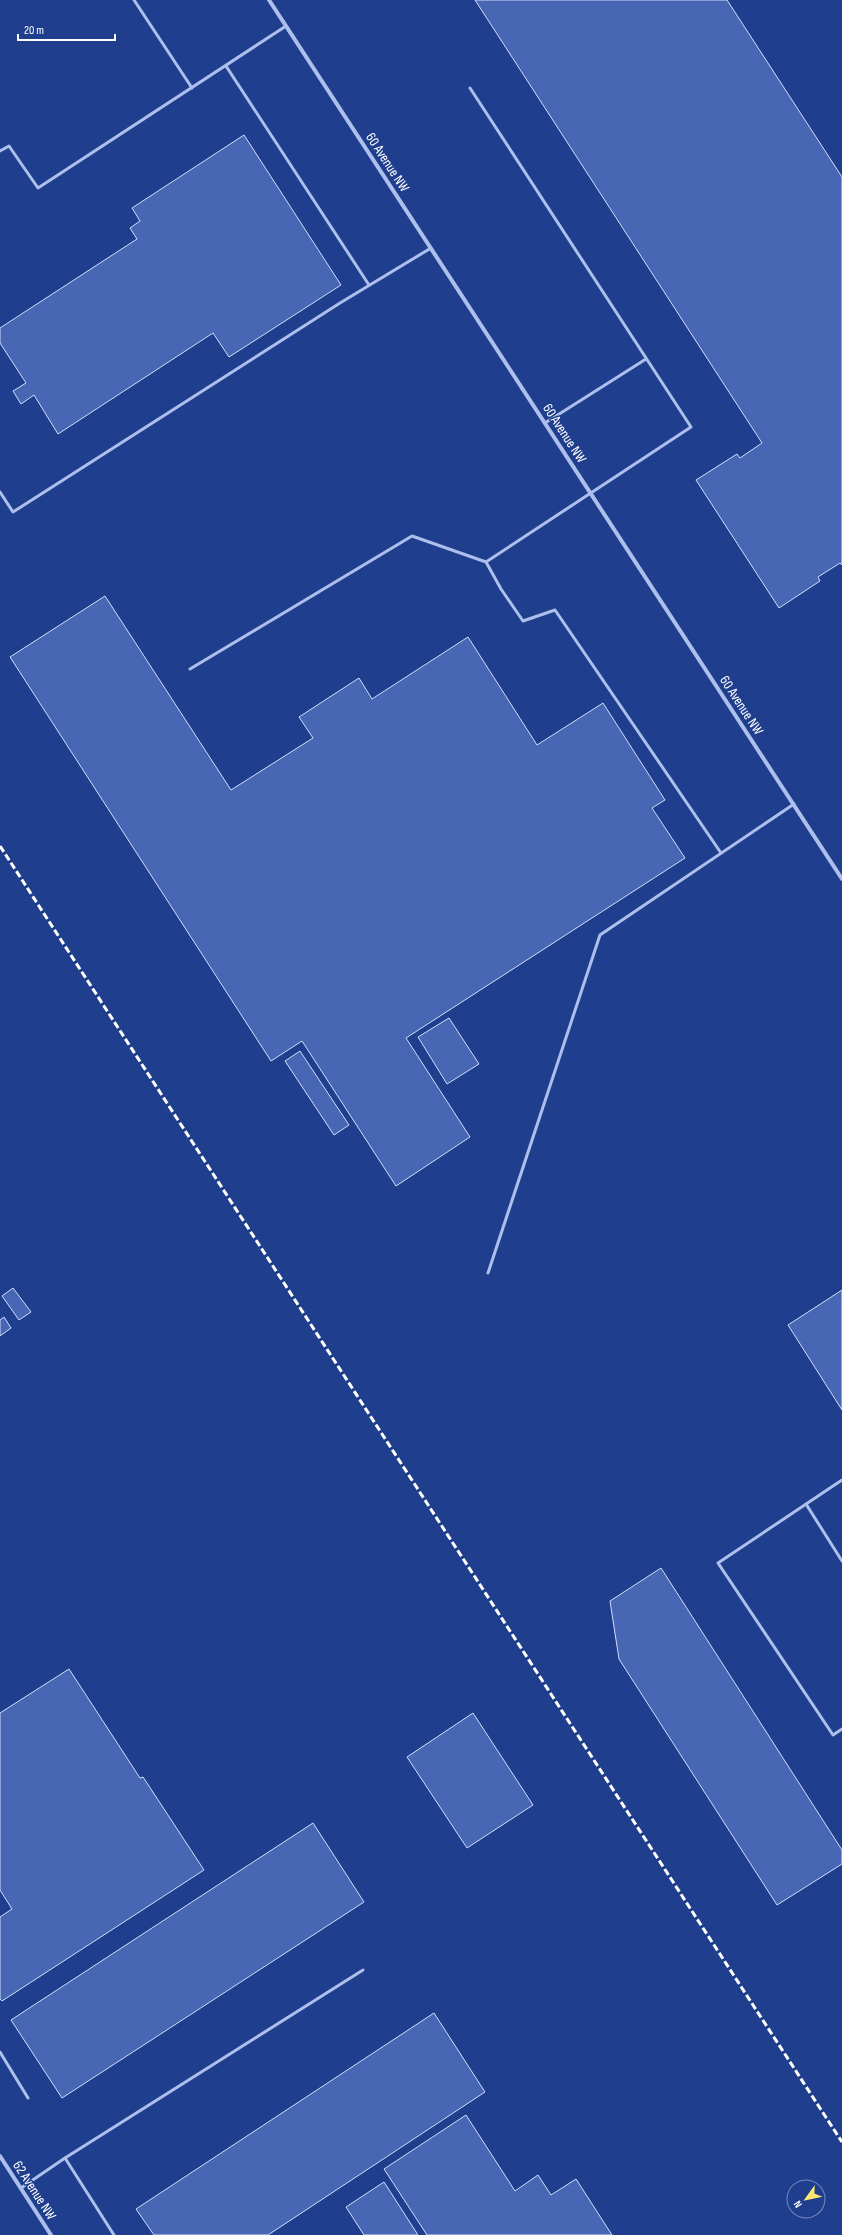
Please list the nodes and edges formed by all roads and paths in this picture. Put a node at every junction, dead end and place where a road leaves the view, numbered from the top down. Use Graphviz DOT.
graph roads {
  1 [pos="134,0"];
  2 [pos="269,0"];
  3 [pos="286,26"];
  4 [pos="226,66"];
  5 [pos="192,88"];
  6 [pos="470,88"];
  7 [pos="0,150"];
  8 [pos="431,248"];
  9 [pos="369,285"];
  10 [pos="646,359"];
  11 [pos="545,423"];
  12 [pos="0,492"];
  13 [pos="590,493"];
  14 [pos="486,562"];
  15 [pos="190,668"];
  16 [pos="794,804"];
  17 [pos="720,853"];
  18 [pos="842,879"];
  19 [pos="488,1273"];
  20 [pos="842,1480"];
  21 [pos="806,1504"];
  22 [pos="842,1561"];
  23 [pos="842,1729"];
  24 [pos="363,1970"];
  25 [pos="0,2052"];
  26 [pos="28,2098"];
  27 [pos="0,2156"];
  28 [pos="65,2158"];
  29 [pos="21,2188"];
  30 [pos="51,2235"];
  31 [pos="114,2235"];
  1 -- 5 [label="lane"];
  2 -- 3 [label="street, 60 Avenue NW"];
  3 -- 4 [label="lane"];
  3 -- 8 [label="street, 60 Avenue NW"];
  4 -- 5 [label="lane"];
  4 -- 9 [label="lane"];
  5 -- 7 [label="lane"];
  6 -- 10 [label="lane"];
  8 -- 9 [label="lane"];
  8 -- 11 [label="street, 60 Avenue NW"];
  9 -- 12 [label="lane"];
  10 -- 11 [label="lane"];
  10 -- 13 [label="lane"];
  11 -- 13 [label="street, 60 Avenue NW"];
  13 -- 14 [label="lane"];
  13 -- 16 [label="street, 60 Avenue NW"];
  14 -- 15 [label="lane"];
  14 -- 17 [label="lane"];
  16 -- 17 [label="lane"];
  16 -- 18 [label="street, 60 Avenue NW"];
  17 -- 19 [label="lane"];
  20 -- 21 [label="lane"];
  21 -- 22 [label="lane"];
  21 -- 23 [label="lane"];
  24 -- 28 [label="lane"];
  25 -- 26 [label="lane"];
  27 -- 29 [label="street, 62 Avenue NW"];
  28 -- 29 [label="lane"];
  28 -- 31 [label="lane"];
  29 -- 30 [label="street, 62 Avenue NW"];
}
